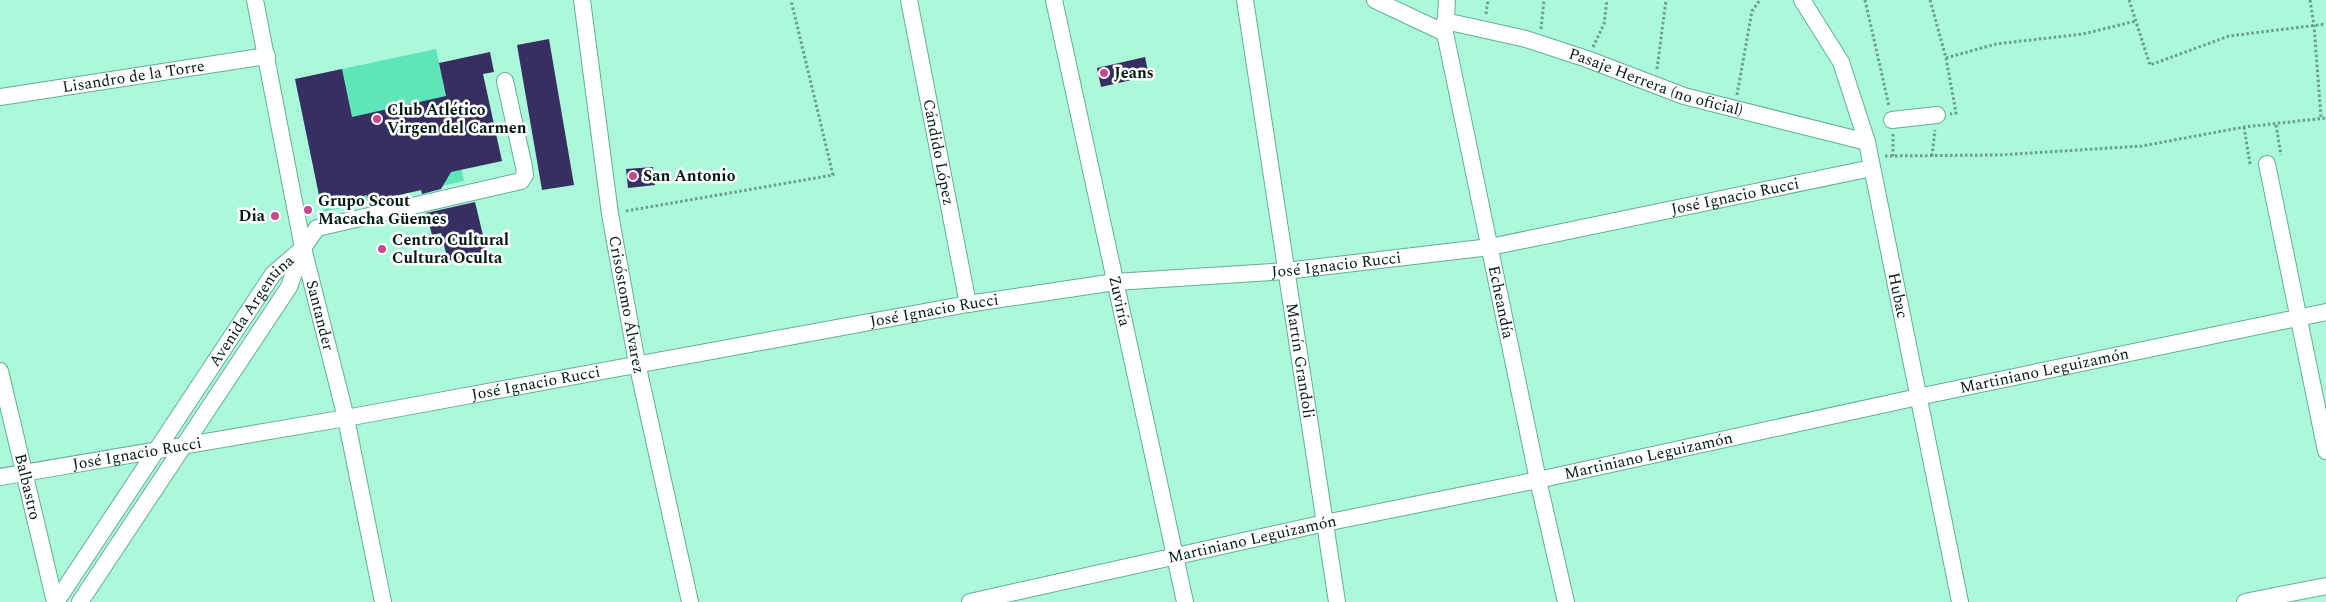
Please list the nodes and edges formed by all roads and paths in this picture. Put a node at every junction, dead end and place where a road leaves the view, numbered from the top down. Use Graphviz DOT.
graph roads {
  1 [pos="255,0"];
  2 [pos="791,0"];
  3 [pos="909,0"];
  4 [pos="1054,0"];
  5 [pos="1245,0"];
  6 [pos="1375,0"];
  7 [pos="1447,0"];
  8 [pos="1544,0"];
  9 [pos="1607,0"];
  10 [pos="1666,0"];
  11 [pos="1760,0"];
  12 [pos="1802,0"];
  13 [pos="1865,0"];
  14 [pos="1930,0"];
  15 [pos="2130,0"];
  16 [pos="2310,0"];
  17 [pos="581,2"];
  18 [pos="2136,21"];
  19 [pos="2326,24"];
  20 [pos="2314,25"];
  21 [pos="1445,27"];
  22 [pos="1539,43"];
  23 [pos="267,56"];
  24 [pos="1946,58"];
  25 [pos="1587,59"];
  26 [pos="505,82"];
  27 [pos="1654,85"];
  28 [pos="0,97"];
  29 [pos="1735,109"];
  30 [pos="1937,114"];
  31 [pos="2320,118"];
  32 [pos="2326,118"];
  33 [pos="1892,120"];
  34 [pos="2276,125"];
  35 [pos="2244,127"];
  36 [pos="1869,155"];
  37 [pos="1893,156"];
  38 [pos="1932,156"];
  39 [pos="2267,164"];
  40 [pos="610,214"];
  41 [pos="1490,247"];
  42 [pos="303,248"];
  43 [pos="1286,271"];
  44 [pos="1115,282"];
  45 [pos="968,304"];
  46 [pos="2326,312"];
  47 [pos="2300,316"];
  48 [pos="637,363"];
  49 [pos="0,371"];
  50 [pos="1918,396"];
  51 [pos="346,418"];
  52 [pos="182,447"];
  53 [pos="156,451"];
  54 [pos="2326,452"];
  55 [pos="24,473"];
  56 [pos="0,477"];
  57 [pos="1538,480"];
  58 [pos="1325,523"];
  59 [pos="1175,555"];
  60 [pos="2326,586"];
  61 [pos="56,602"];
  62 [pos="80,602"];
  63 [pos="383,602"];
  64 [pos="690,602"];
  65 [pos="970,602"];
  66 [pos="1185,602"];
  67 [pos="1337,602"];
  68 [pos="1566,602"];
  69 [pos="1960,602"];
  70 [pos="2245,602"];
  1 -- 23 [label="street, Santander"];
  2 -- 40 [label="path"];
  3 -- 45 [label="street, Cándido López"];
  4 -- 44 [label="street, Zuviría"];
  5 -- 43 [label="street, Martín Grandoli"];
  6 -- 21 [label="street, Pasaje Herrera (no oficial)"];
  7 -- 21 [label="street, Echeandía"];
  8 -- 22 [label="path"];
  9 -- 25 [label="path"];
  10 -- 27 [label="path"];
  11 -- 29 [label="path"];
  12 -- 36 [label="street, Hubac"];
  13 -- 33 [label="path"];
  14 -- 24 [label="path"];
  15 -- 18 [label="path"];
  16 -- 20 [label="path"];
  17 -- 40 [label="street, Crisóstomo Álvarez"];
  18 -- 20 [label="path"];
  18 -- 24 [label="path"];
  19 -- 20 [label="path"];
  20 -- 31 [label="path"];
  21 -- 22 [label="street, Pasaje Herrera (no oficial)"];
  21 -- 41 [label="street, Echeandía"];
  22 -- 25 [label="street, Pasaje Herrera (no oficial)"];
  23 -- 28 [label="street, Lisandro de la Torre"];
  23 -- 42 [label="street, Santander"];
  24 -- 30 [label="path"];
  25 -- 27 [label="street, Pasaje Herrera (no oficial)"];
  26 -- 42 [label="street"];
  27 -- 29 [label="street, Pasaje Herrera (no oficial)"];
  29 -- 36 [label="street, Pasaje Herrera (no oficial)"];
  30 -- 33 [label="street"];
  30 -- 38 [label="path"];
  31 -- 32 [label="path"];
  31 -- 34 [label="path"];
  33 -- 37 [label="path"];
  34 -- 35 [label="path"];
  34 -- 39 [label="path"];
  35 -- 38 [label="path"];
  35 -- 39 [label="path"];
  36 -- 37 [label="path"];
  36 -- 41 [label="street, José Ignacio Rucci"];
  36 -- 50 [label="street, Hubac"];
  37 -- 38 [label="path"];
  39 -- 47 [label="street"];
  40 -- 48 [label="street, Crisóstomo Álvarez"];
  41 -- 43 [label="street, José Ignacio Rucci"];
  41 -- 57 [label="street, Echeandía"];
  42 -- 51 [label="street, Santander"];
  42 -- 52 [label="street, Avenida Argentina"];
  42 -- 53 [label="street, Avenida Argentina"];
  43 -- 44 [label="street, José Ignacio Rucci"];
  43 -- 58 [label="street, Martín Grandoli"];
  44 -- 45 [label="street, José Ignacio Rucci"];
  44 -- 59 [label="street, Zuviría"];
  45 -- 48 [label="street, José Ignacio Rucci"];
  46 -- 47 [label="street, Martiniano Leguizamón"];
  47 -- 50 [label="street, Martiniano Leguizamón"];
  47 -- 54 [label="street"];
  48 -- 51 [label="street, José Ignacio Rucci"];
  48 -- 64 [label="street, Crisóstomo Álvarez"];
  49 -- 55 [label="street, Balbastro"];
  50 -- 57 [label="street, Martiniano Leguizamón"];
  50 -- 69 [label="street, Hubac"];
  51 -- 52 [label="street, José Ignacio Rucci"];
  51 -- 63 [label="street, Santander"];
  52 -- 53 [label="street, José Ignacio Rucci"];
  52 -- 62 [label="street, Avenida Argentina"];
  53 -- 55 [label="street, José Ignacio Rucci"];
  53 -- 61 [label="street, Avenida Argentina"];
  55 -- 56 [label="street, José Ignacio Rucci"];
  55 -- 61 [label="street, Balbastro"];
  57 -- 58 [label="street, Martiniano Leguizamón"];
  57 -- 68 [label="street, Echeandía"];
  58 -- 59 [label="street, Martiniano Leguizamón"];
  58 -- 67 [label="street, Martín Grandoli"];
  59 -- 65 [label="street, Martiniano Leguizamón"];
  59 -- 66 [label="street, Zuviría"];
  60 -- 70 [label="street"];
}
